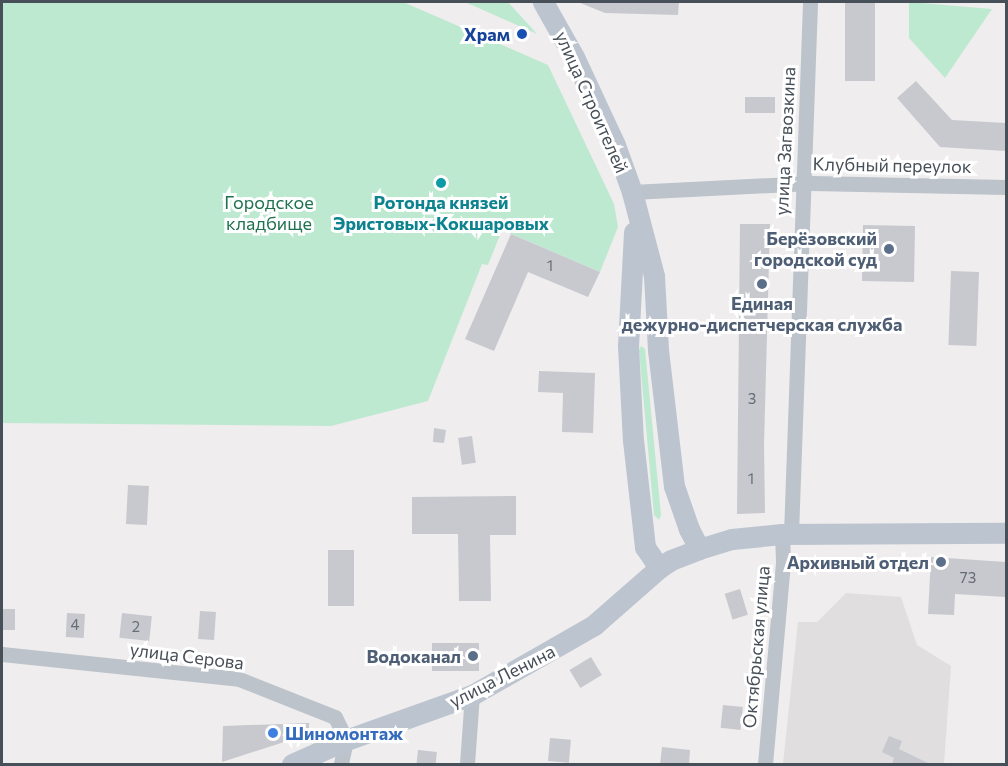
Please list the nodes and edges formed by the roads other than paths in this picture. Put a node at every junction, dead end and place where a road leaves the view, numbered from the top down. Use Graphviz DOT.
graph roads {
  1 [pos="543,2"];
  2 [pos="810,2"];
  3 [pos="802,184"];
  4 [pos="1006,187"];
  5 [pos="633,198"];
  6 [pos="628,346"];
  7 [pos="658,350"];
  8 [pos="1006,533"];
  9 [pos="787,534"];
  10 [pos="699,549"];
  11 [pos="659,568"];
  12 [pos="2,654"];
  13 [pos="472,695"];
  14 [pos="346,741"];
  15 [pos="292,765"];
  16 [pos="341,765"];
  17 [pos="467,765"];
  18 [pos="765,765"];
  1 -- 5 [label="main road, улица Строителей"];
  2 -- 3 [label="street, улица Загвозкина"];
  3 -- 4 [label="street, Клубный переулок"];
  3 -- 5 [label="street, Клубный переулок"];
  3 -- 9 [label="street, улица Загвозкина"];
  5 -- 6 [label="main road"];
  5 -- 7 [label="main road, улица Строителей"];
  6 -- 7 [label="main road"];
  6 -- 11 [label="main road"];
  7 -- 10 [label="main road, улица Строителей"];
  8 -- 9 [label="main road"];
  9 -- 10 [label="main road"];
  9 -- 18 [label="street, Октябрьская улица"];
  10 -- 11 [label="main road, улица Ленина"];
  11 -- 13 [label="main road, улица Ленина"];
  12 -- 14 [label="street, улица Серова"];
  13 -- 14 [label="main road, улица Ленина"];
  13 -- 17 [label="street"];
  14 -- 15 [label="main road, улица Ленина"];
  14 -- 16 [label="street"];
}
